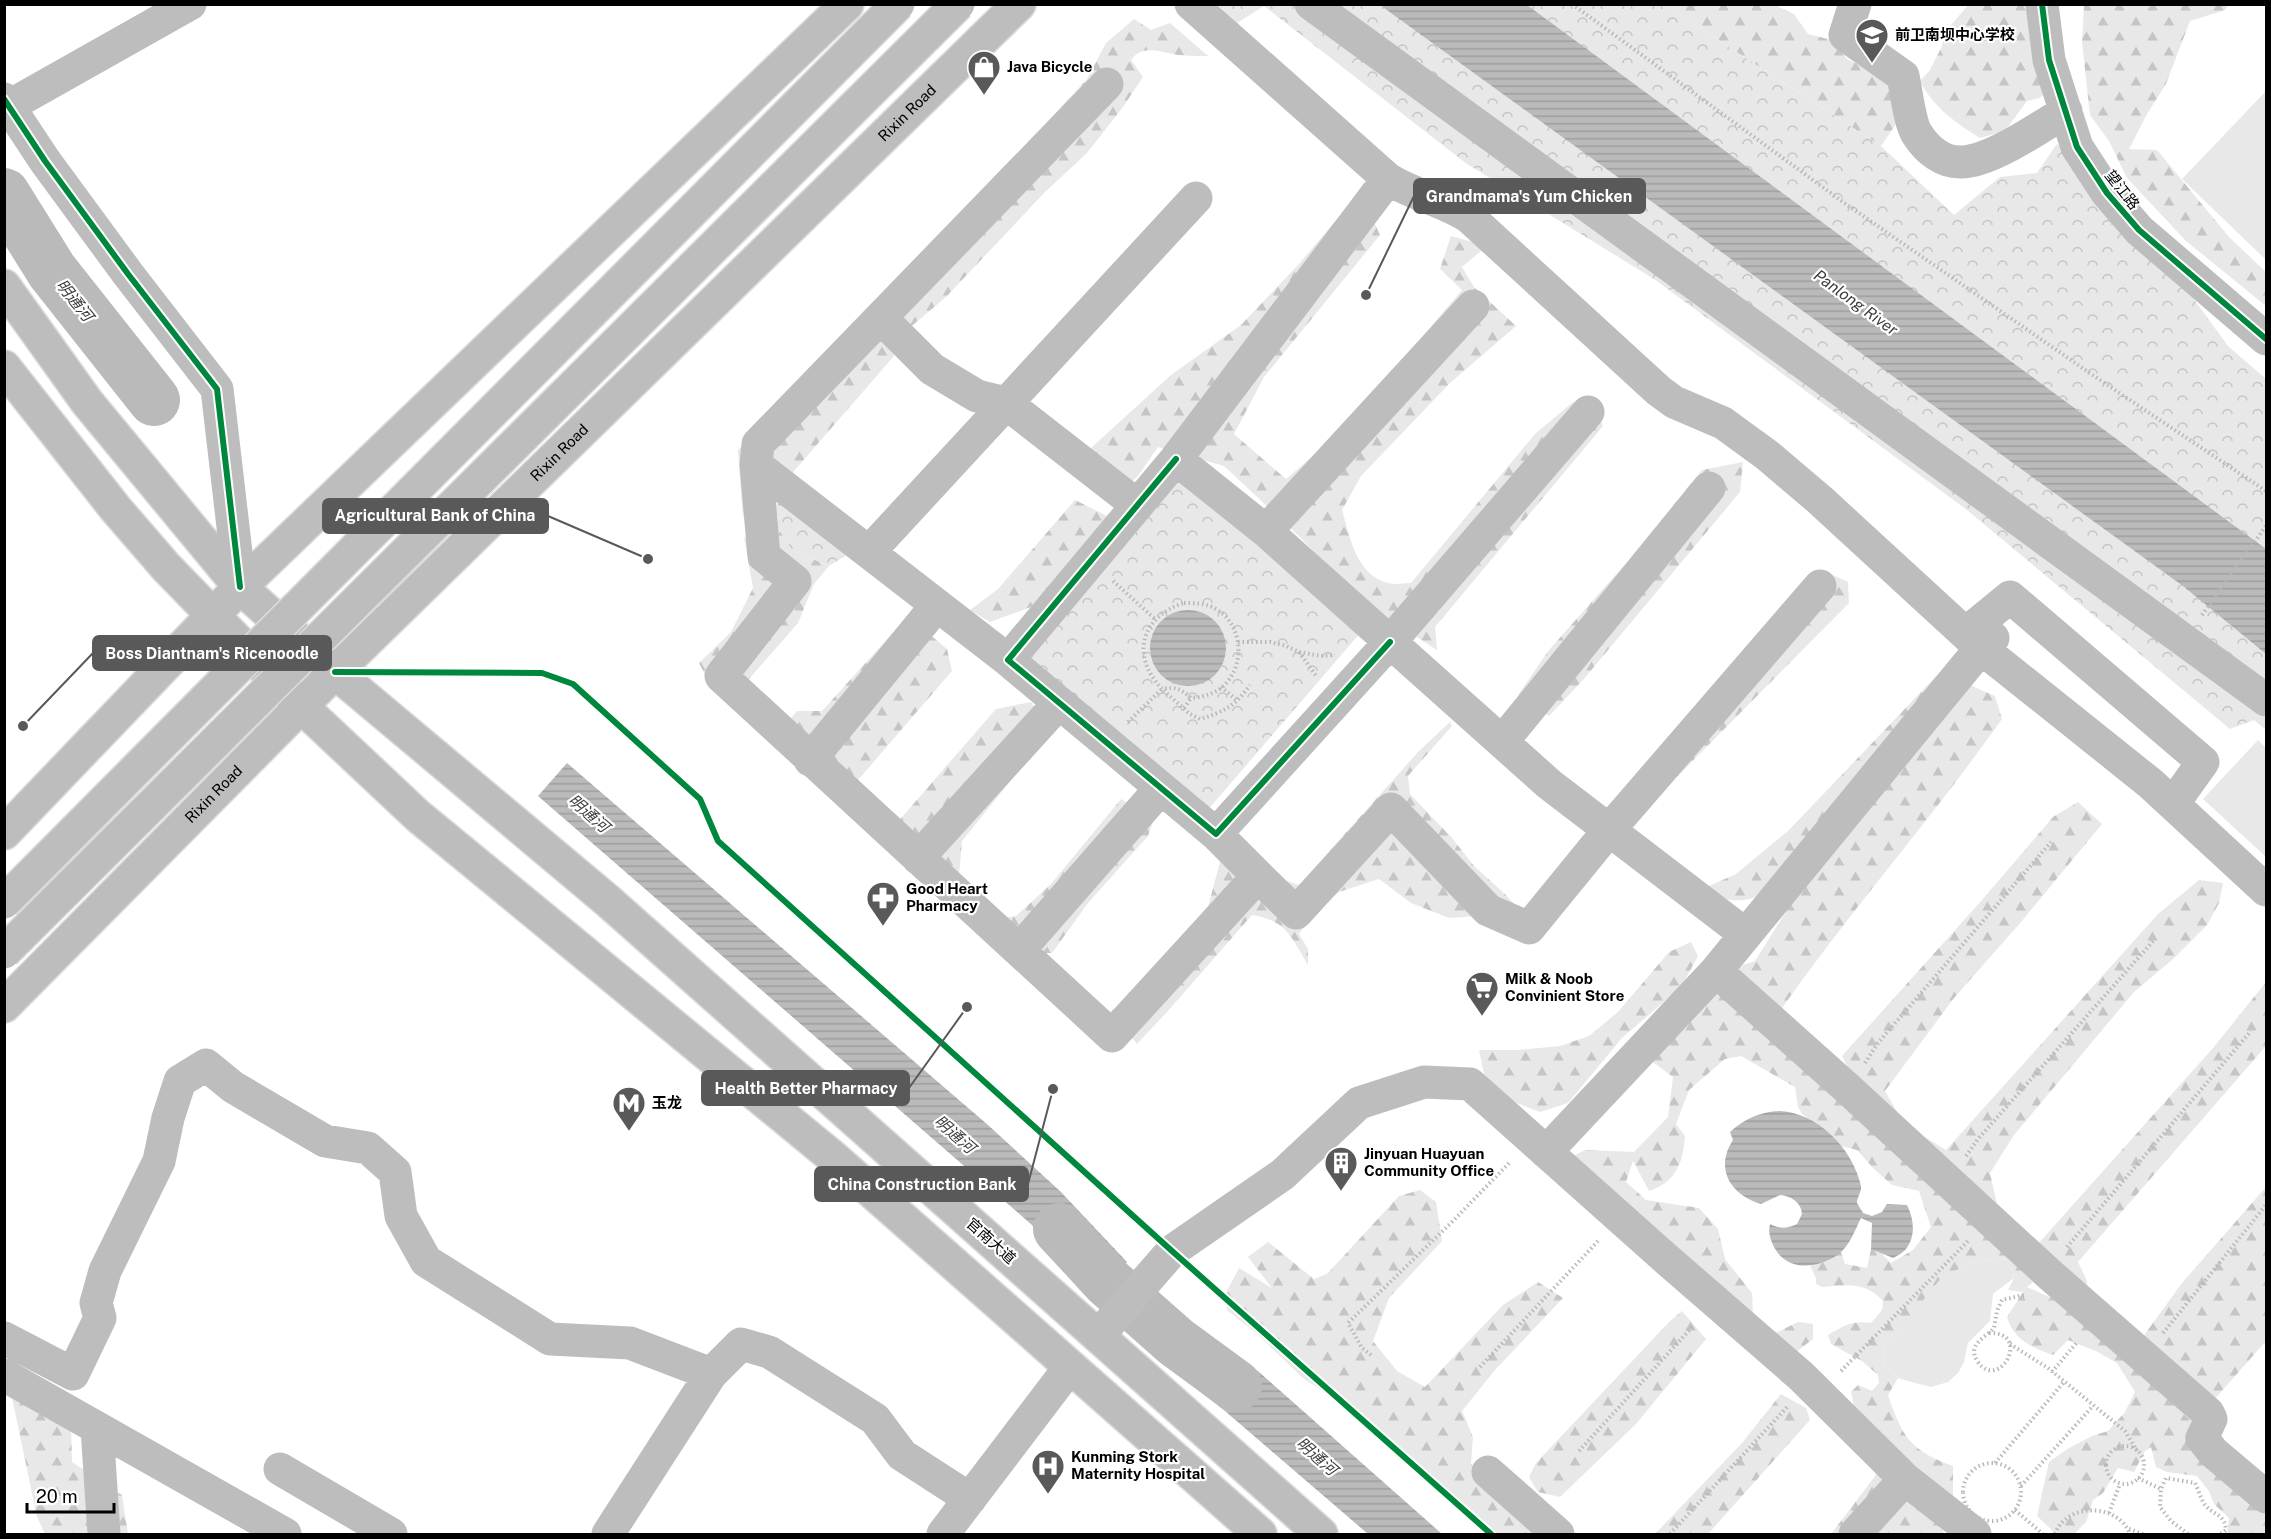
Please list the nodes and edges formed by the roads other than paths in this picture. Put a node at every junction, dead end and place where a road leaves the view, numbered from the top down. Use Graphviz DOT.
graph roads {
  1 [pos="190,4"];
  2 [pos="847,4"];
  3 [pos="898,4"];
  4 [pos="958,4"];
  5 [pos="1019,4"];
  6 [pos="1191,4"];
  7 [pos="1311,4"];
  8 [pos="1855,4"];
  9 [pos="2042,4"];
  10 [pos="1107,84"];
  11 [pos="7,102"];
  12 [pos="2066,111"];
  13 [pos="1388,179"];
  14 [pos="1196,198"];
  15 [pos="4,286"];
  16 [pos="1473,306"];
  17 [pos="880,318"];
  18 [pos="2266,339"];
  19 [pos="4,367"];
  20 [pos="1006,403"];
  21 [pos="1588,412"];
  22 [pos="1176,459"];
  23 [pos="756,465"];
  24 [pos="1709,488"];
  25 [pos="1137,505"];
  26 [pos="1266,531"];
  27 [pos="869,552"];
  28 [pos="1820,586"];
  29 [pos="240,587"];
  30 [pos="937,605"];
  31 [pos="212,616"];
  32 [pos="1390,642"];
  33 [pos="1981,648"];
  34 [pos="1008,660"];
  35 [pos="335,672"];
  36 [pos="2266,700"];
  37 [pos="1059,703"];
  38 [pos="302,707"];
  39 [pos="1502,742"];
  40 [pos="810,760"];
  41 [pos="1161,788"];
  42 [pos="2173,804"];
  43 [pos="1609,830"];
  44 [pos="4,833"];
  45 [pos="1216,834"];
  46 [pos="918,858"];
  47 [pos="1258,876"];
  48 [pos="2266,890"];
  49 [pos="4,902"];
  50 [pos="1745,934"];
  51 [pos="1019,950"];
  52 [pos="4,952"];
  53 [pos="1716,971"];
  54 [pos="4,1006"];
  55 [pos="1538,1145"];
  56 [pos="1098,1336"];
  57 [pos="4,1338"];
  58 [pos="1070,1366"];
  59 [pos="711,1374"];
  60 [pos="4,1375"];
  61 [pos="97,1428"];
  62 [pos="280,1469"];
  63 [pos="1488,1472"];
  64 [pos="1905,1479"];
  65 [pos="2266,1497"];
  66 [pos="970,1499"];
  67 [pos="1971,1533"];
  68 [pos="104,1534"];
  69 [pos="285,1534"];
  70 [pos="391,1534"];
  71 [pos="608,1534"];
  72 [pos="943,1534"];
  73 [pos="1260,1534"];
  74 [pos="1321,1534"];
  75 [pos="1558,1534"];
  76 [pos="1855,1534"];
  1 -- 11 [label="main road"];
  2 -- 29 [label="main road"];
  3 -- 49 [label="main road, bridge"];
  4 -- 52 [label="main road, bridge"];
  5 -- 35 [label="main road, Rixin Road"];
  6 -- 13 [label="main road"];
  7 -- 36 [label="main road"];
  8 -- 12 [label="main road"];
  9 -- 12 [label="main road, 望江路"];
  10 -- 17 [label="main road"];
  11 -- 29 [label="main road"];
  12 -- 18 [label="main road, 望江路"];
  13 -- 22 [label="main road"];
  13 -- 33 [label="main road"];
  14 -- 20 [label="main road"];
  15 -- 29 [label="main road, 官南大道"];
  16 -- 26 [label="main road"];
  17 -- 20 [label="main road"];
  17 -- 23 [label="main road"];
  19 -- 31 [label="main road"];
  20 -- 25 [label="main road"];
  20 -- 27 [label="main road"];
  21 -- 32 [label="main road"];
  22 -- 25 [label="main road"];
  22 -- 26 [label="main road"];
  23 -- 27 [label="main road"];
  23 -- 40 [label="main road"];
  24 -- 39 [label="main road"];
  25 -- 34 [label="main road"];
  26 -- 32 [label="main road"];
  27 -- 30 [label="main road"];
  28 -- 43 [label="main road"];
  29 -- 31 [label="main road"];
  29 -- 35 [label="main road, 官南大道"];
  30 -- 34 [label="main road"];
  30 -- 40 [label="main road"];
  31 -- 38 [label="main road"];
  31 -- 44 [label="main road"];
  32 -- 39 [label="main road"];
  32 -- 45 [label="main road"];
  33 -- 42 [label="main road"];
  33 -- 42 [label="main road"];
  33 -- 50 [label="main road"];
  34 -- 37 [label="main road"];
  35 -- 38 [label="main road, Rixin Road"];
  35 -- 56 [label="main road, 官南大道"];
  37 -- 41 [label="main road"];
  37 -- 46 [label="main road"];
  38 -- 54 [label="main road, Rixin Road"];
  38 -- 58 [label="main road"];
  39 -- 43 [label="main road"];
  40 -- 46 [label="main road"];
  41 -- 45 [label="main road"];
  41 -- 51 [label="main road"];
  42 -- 48 [label="main road"];
  43 -- 47 [label="main road"];
  43 -- 50 [label="main road"];
  45 -- 47 [label="main road"];
  46 -- 51 [label="main road"];
  47 -- 51 [label="main road"];
  50 -- 53 [label="main road"];
  53 -- 55 [label="main road"];
  53 -- 65 [label="main road"];
  55 -- 56 [label="main road"];
  55 -- 64 [label="main road"];
  56 -- 74 [label="main road, 官南大道"];
  57 -- 59 [label="main road"];
  58 -- 66 [label="main road"];
  58 -- 73 [label="main road"];
  59 -- 66 [label="main road"];
  59 -- 71 [label="main road"];
  60 -- 61 [label="main road"];
  61 -- 68 [label="main road"];
  61 -- 69 [label="main road"];
  62 -- 70 [label="main road"];
  63 -- 75 [label="main road"];
  64 -- 67 [label="main road"];
  64 -- 76 [label="main road"];
  66 -- 72 [label="main road"];
}
